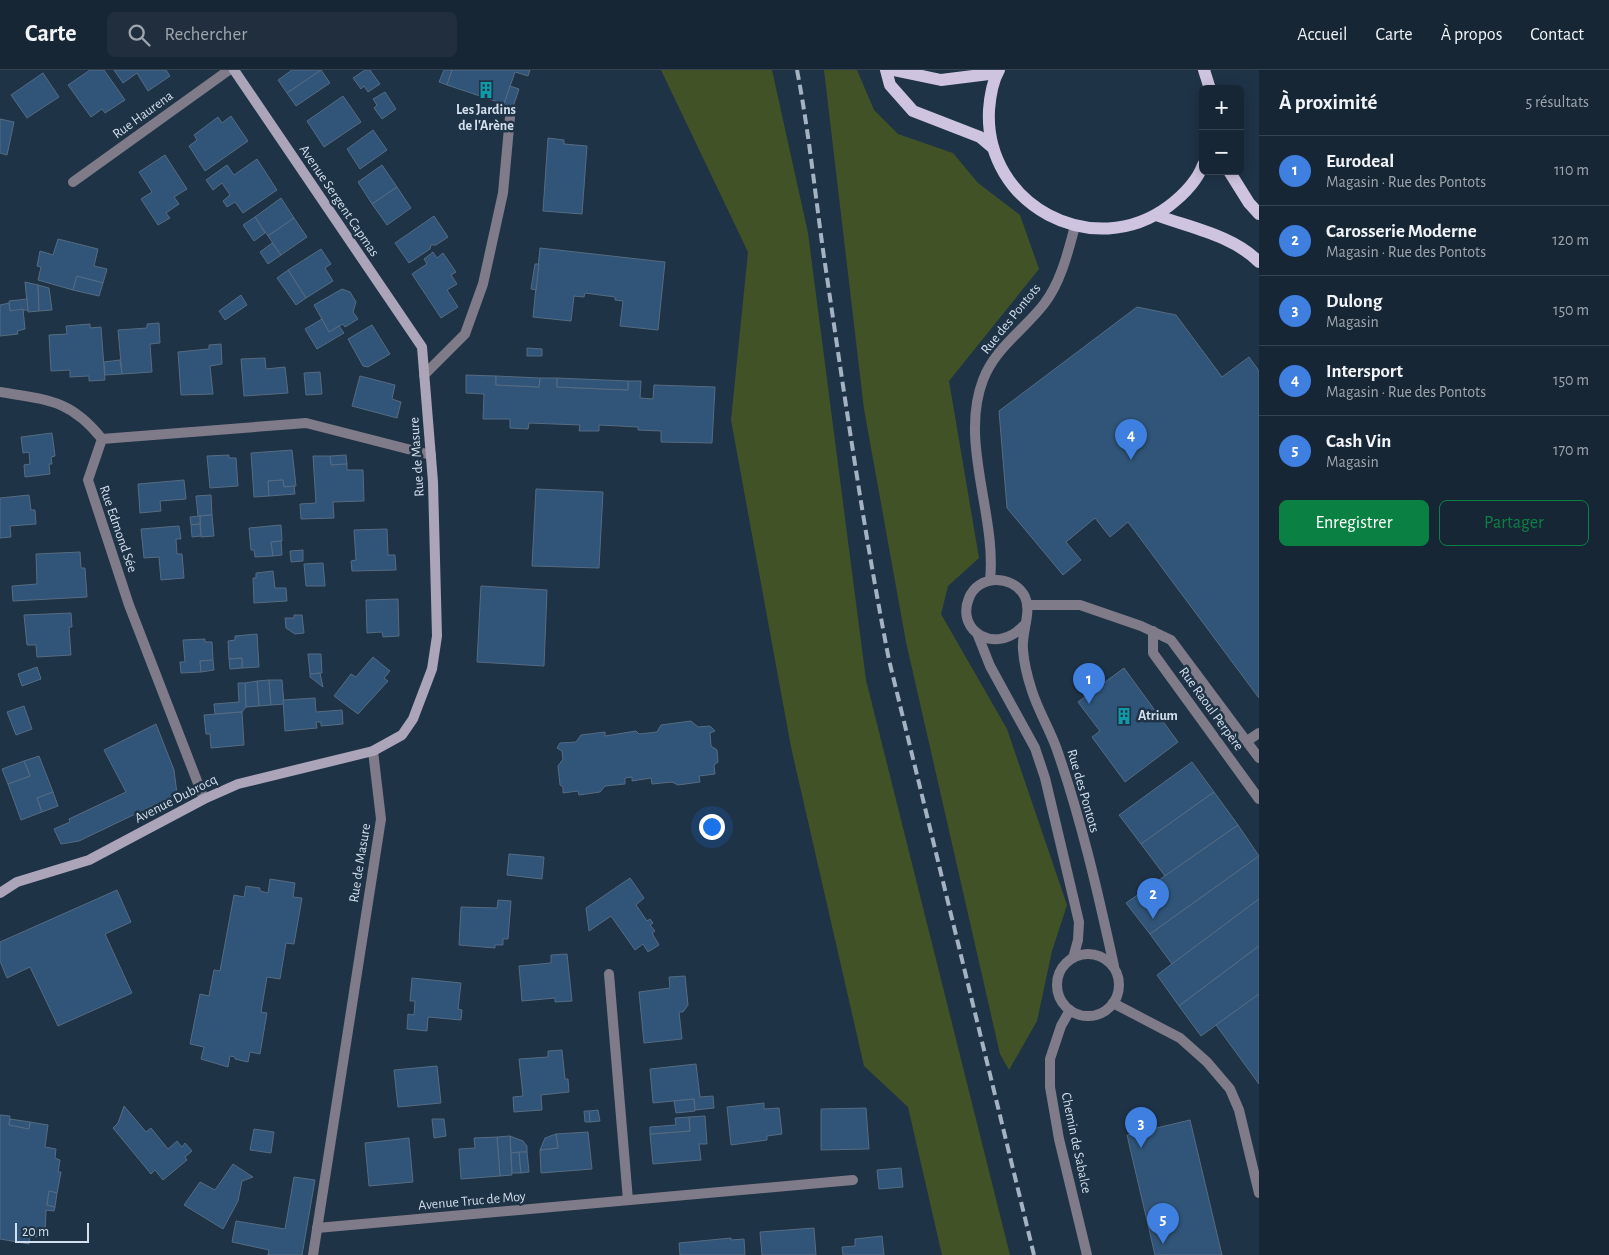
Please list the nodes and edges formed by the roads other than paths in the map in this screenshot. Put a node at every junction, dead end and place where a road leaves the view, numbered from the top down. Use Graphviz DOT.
graph roads {
  1 [pos="229,70"];
  2 [pos="234,70"];
  3 [pos="886,70"];
  4 [pos="893,70"];
  5 [pos="1204,70"];
  6 [pos="998,71"];
  7 [pos="1209,85"];
  8 [pos="510,117"];
  9 [pos="993,148"];
  10 [pos="1199,171"];
  11 [pos="1231,175"];
  12 [pos="73,182"];
  13 [pos="1259,214"];
  14 [pos="1156,215"];
  15 [pos="1074,226"];
  16 [pos="1259,262"];
  17 [pos="422,346"];
  18 [pos="424,375"];
  19 [pos="0,392"];
  20 [pos="102,439"];
  21 [pos="430,455"];
  22 [pos="990,580"];
  23 [pos="1027,605"];
  24 [pos="1023,626"];
  25 [pos="1153,631"];
  26 [pos="977,633"];
  27 [pos="1259,733"];
  28 [pos="1247,742"];
  29 [pos="373,751"];
  30 [pos="1259,758"];
  31 [pos="204,799"];
  32 [pos="1259,799"];
  33 [pos="0,893"];
  34 [pos="1073,958"];
  35 [pos="1114,966"];
  36 [pos="609,974"];
  37 [pos="1113,1004"];
  38 [pos="1070,1010"];
  39 [pos="854,1180"];
  40 [pos="1259,1193"];
  41 [pos="628,1200"];
  42 [pos="317,1228"];
  43 [pos="313,1255"];
  44 [pos="1087,1255"];
  1 -- 12 [label="street, Rue Haurena"];
  2 -- 17 [label="street, Avenue Sergent Capmas"];
  3 -- 9 [label="main road"];
  4 -- 6 [label="main road"];
  5 -- 7 [label="main road"];
  6 -- 9 [label="main road"];
  8 -- 18 [label="street"];
  9 -- 15 [label="main road"];
  10 -- 14 [label="main road"];
  11 -- 13 [label="main road"];
  14 -- 15 [label="main road"];
  14 -- 16 [label="main road"];
  15 -- 22 [label="street, Rue des Pontots"];
  17 -- 18 [label="street, Rue de Masure"];
  18 -- 21 [label="street, Rue de Masure"];
  19 -- 20 [label="street"];
  20 -- 21 [label="street"];
  20 -- 31 [label="street, Rue Edmond Sée"];
  21 -- 29 [label="street, Rue de Masure"];
  22 -- 23 [label="street"];
  22 -- 26 [label="street"];
  23 -- 24 [label="street"];
  23 -- 25 [label="street, Rue Raoul Perpère"];
  24 -- 26 [label="street"];
  24 -- 35 [label="street, Rue des Pontots"];
  25 -- 28 [label="street, Rue Raoul Perpère"];
  25 -- 32 [label="street, Rue Raoul Perpère"];
  26 -- 34 [label="street"];
  27 -- 28 [label="street"];
  28 -- 30 [label="street, Rue Raoul Perpère"];
  29 -- 31 [label="street, Avenue Dubrocq"];
  29 -- 42 [label="street, Rue de Masure"];
  31 -- 33 [label="street, Avenue Dubrocq"];
  34 -- 35 [label="street"];
  34 -- 38 [label="street"];
  35 -- 37 [label="street"];
  36 -- 41 [label="street"];
  37 -- 38 [label="street"];
  37 -- 40 [label="street"];
  38 -- 44 [label="street, Chemin de Sabalce"];
  39 -- 41 [label="street, Avenue Truc de Moy"];
  41 -- 42 [label="street, Avenue Truc de Moy"];
  42 -- 43 [label="street, Rue de Masure"];
}
